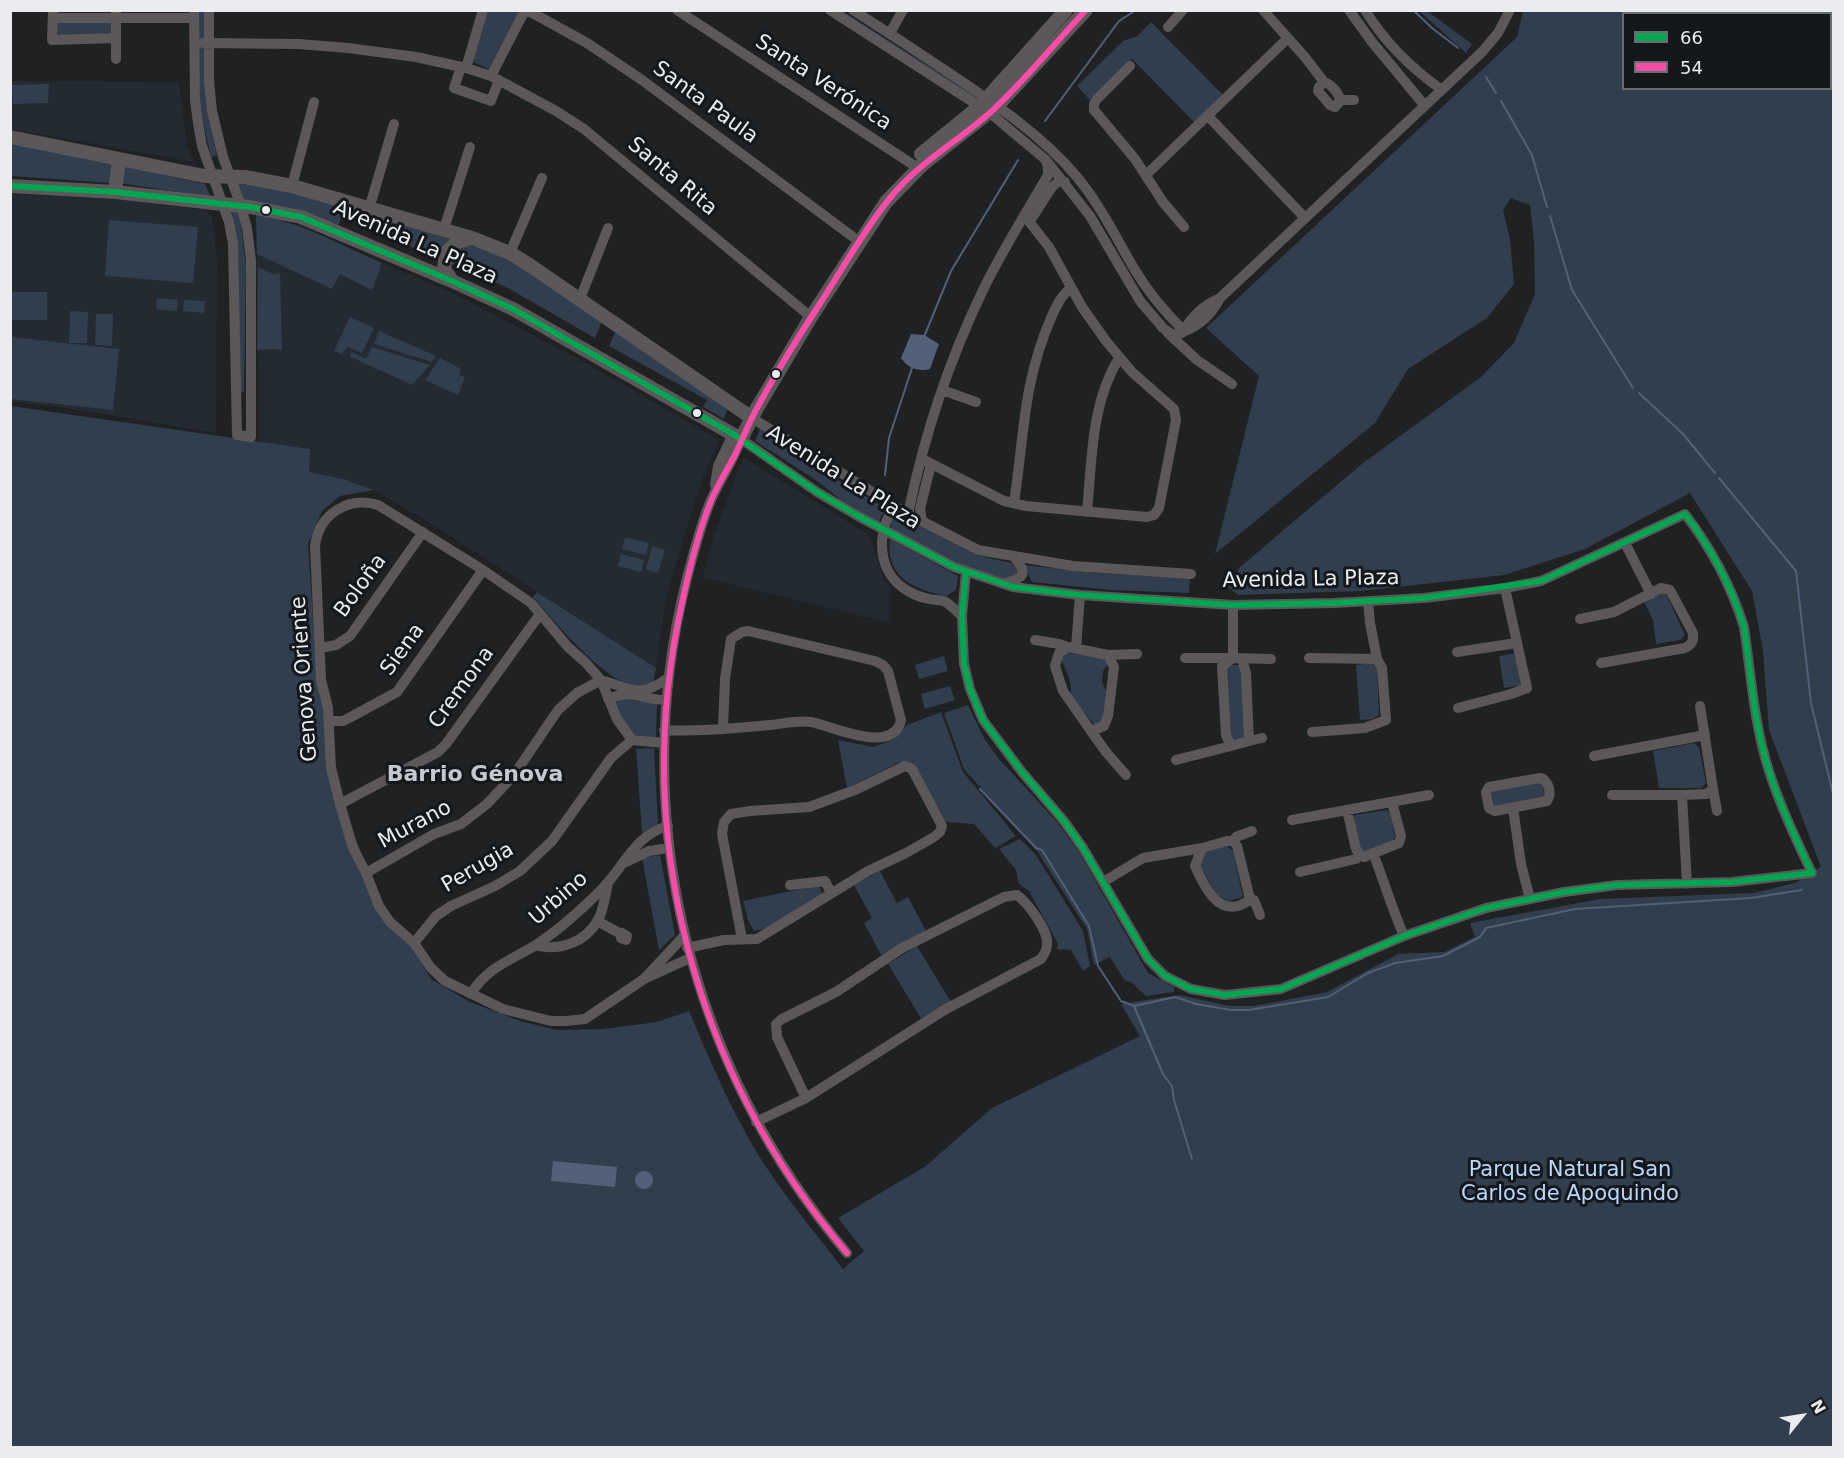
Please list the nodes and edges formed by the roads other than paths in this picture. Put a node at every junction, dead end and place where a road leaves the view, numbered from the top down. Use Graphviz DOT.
graph roads {
  1 [pos="209,10"];
  2 [pos="483,10"];
  3 [pos="526,10"];
  4 [pos="677,10"];
  5 [pos="830,10"];
  6 [pos="853,10"];
  7 [pos="903,10"];
  8 [pos="1066,10"];
  9 [pos="1086,10"];
  10 [pos="1183,10"];
  11 [pos="1263,10"];
  12 [pos="1349,10"];
  13 [pos="1365,10"];
  14 [pos="1510,10"];
  15 [pos="116,13"];
  16 [pos="53,14"];
  17 [pos="194,14"];
  18 [pos="1168,27"];
  19 [pos="890,33"];
  20 [pos="116,38"];
  21 [pos="1288,38"];
  22 [pos="194,43"];
  23 [pos="209,44"];
  24 [pos="116,59"];
  25 [pos="1130,66"];
  26 [pos="464,67"];
  27 [pos="495,78"];
  28 [pos="1442,90"];
  29 [pos="1354,100"];
  30 [pos="314,102"];
  31 [pos="989,106"];
  32 [pos="1425,106"];
  33 [pos="1209,116"];
  34 [pos="394,124"];
  35 [pos="10,136"];
  36 [pos="470,147"];
  37 [pos="119,160"];
  38 [pos="1046,160"];
  39 [pos="914,166"];
  40 [pos="1146,175"];
  41 [pos="231,176"];
  42 [pos="214,177"];
  43 [pos="542,178"];
  44 [pos="1065,182"];
  45 [pos="10,186"];
  46 [pos="292,186"];
  47 [pos="115,192"];
  48 [pos="224,206"];
  49 [pos="241,206"];
  50 [pos="369,209"];
  51 [pos="1027,218"];
  52 [pos="1305,218"];
  53 [pos="1184,227"];
  54 [pos="608,228"];
  55 [pos="444,229"];
  56 [pos="853,237"];
  57 [pos="472,238"];
  58 [pos="510,253"];
  59 [pos="452,281"];
  60 [pos="1071,288"];
  61 [pos="580,299"];
  62 [pos="808,315"];
  63 [pos="1184,330"];
  64 [pos="1168,333"];
  65 [pos="1183,348"];
  66 [pos="1119,358"];
  67 [pos="1232,384"];
  68 [pos="942,390"];
  69 [pos="718,394"];
  70 [pos="237,397"];
  71 [pos="250,402"];
  72 [pos="976,402"];
  73 [pos="748,415"];
  74 [pos="703,416"];
  75 [pos="737,436"];
  76 [pos="926,461"];
  77 [pos="1014,503"];
  78 [pos="895,506"];
  79 [pos="1087,512"];
  80 [pos="909,514"];
  81 [pos="922,521"];
  82 [pos="883,530"];
  83 [pos="423,532"];
  84 [pos="1625,543"];
  85 [pos="1015,558"];
  86 [pos="483,570"];
  87 [pos="1023,570"];
  88 [pos="966,572"];
  89 [pos="1191,574"];
  90 [pos="1002,584"];
  91 [pos="1505,588"];
  92 [pos="1035,589"];
  93 [pos="963,592"];
  94 [pos="1651,594"];
  95 [pos="1080,595"];
  96 [pos="1368,601"];
  97 [pos="945,602"];
  98 [pos="1233,605"];
  99 [pos="540,614"];
  100 [pos="962,616"];
  101 [pos="1580,619"];
  102 [pos="1035,640"];
  103 [pos="1517,643"];
  104 [pos="1072,647"];
  105 [pos="320,648"];
  106 [pos="1457,652"];
  107 [pos="1108,654"];
  108 [pos="1137,654"];
  109 [pos="1185,658"];
  110 [pos="1237,658"];
  111 [pos="1309,658"];
  112 [pos="1271,659"];
  113 [pos="1377,659"];
  114 [pos="1601,663"];
  115 [pos="668,678"];
  116 [pos="601,680"];
  117 [pos="608,699"];
  118 [pos="666,700"];
  119 [pos="1700,706"];
  120 [pos="1458,708"];
  121 [pos="330,721"];
  122 [pos="723,728"];
  123 [pos="664,730"];
  124 [pos="1091,731"];
  125 [pos="1312,732"];
  126 [pos="1704,735"];
  127 [pos="1262,738"];
  128 [pos="632,740"];
  129 [pos="1249,741"];
  130 [pos="664,743"];
  131 [pos="1231,746"];
  132 [pos="1594,756"];
  133 [pos="1176,760"];
  134 [pos="1126,775"];
  135 [pos="1713,789"];
  136 [pos="1429,795"];
  137 [pos="1612,795"];
  138 [pos="1682,795"];
  139 [pos="1392,802"];
  140 [pos="340,804"];
  141 [pos="1513,808"];
  142 [pos="1347,810"];
  143 [pos="1717,811"];
  144 [pos="1292,820"];
  145 [pos="668,826"];
  146 [pos="1252,831"];
  147 [pos="1233,842"];
  148 [pos="669,848"];
  149 [pos="1202,848"];
  150 [pos="1174,852"];
  151 [pos="1373,853"];
  152 [pos="1359,855"];
  153 [pos="623,863"];
  154 [pos="1195,866"];
  155 [pos="1300,872"];
  156 [pos="366,873"];
  157 [pos="608,882"];
  158 [pos="1103,882"];
  159 [pos="1687,884"];
  160 [pos="790,885"];
  161 [pos="831,893"];
  162 [pos="1250,899"];
  163 [pos="1530,899"];
  164 [pos="1260,915"];
  165 [pos="597,921"];
  166 [pos="621,934"];
  167 [pos="685,935"];
  168 [pos="1404,936"];
  169 [pos="742,939"];
  170 [pos="414,943"];
  171 [pos="536,945"];
  172 [pos="689,953"];
  173 [pos="644,979"];
  174 [pos="471,994"];
  175 [pos="806,1098"];
  176 [pos="756,1122"];
  177 [pos="847,1252"];
  1 -- 23 [label="street"];
  2 -- 26 [label="street"];
  3 -- 27 [label="street"];
  3 -- 56 [label="street, Santa Paula"];
  4 -- 39 [label="street, Santa Verónica"];
  5 -- 31 [label="street"];
  6 -- 19 [label="street"];
  7 -- 19 [label="street"];
  8 -- 31 [label="main road"];
  9 -- 31 [label="main road"];
  10 -- 18 [label="street"];
  11 -- 21 [label="street"];
  12 -- 32 [label="street"];
  13 -- 28 [label="street"];
  14 -- 28 [label="street"];
  15 -- 16 [label="street"];
  15 -- 17 [label="street"];
  15 -- 20 [label="street"];
  16 -- 20 [label="street"];
  17 -- 22 [label="street"];
  19 -- 31 [label="street"];
  20 -- 24 [label="street"];
  21 -- 29 [label="street"];
  21 -- 33 [label="street"];
  22 -- 23 [label="street, Santa Rita"];
  22 -- 42 [label="street"];
  23 -- 26 [label="street, Santa Rita"];
  23 -- 41 [label="street"];
  25 -- 40 [label="street"];
  26 -- 27 [label="street, Santa Rita"];
  26 -- 27 [label="street"];
  27 -- 62 [label="street, Santa Rita"];
  28 -- 32 [label="street"];
  30 -- 46 [label="street"];
  31 -- 38 [label="street"];
  31 -- 39 [label="main road"];
  31 -- 63 [label="street"];
  32 -- 52 [label="street"];
  33 -- 40 [label="street"];
  33 -- 52 [label="street"];
  34 -- 50 [label="street"];
  35 -- 37 [label="main road, Avenida La Plaza"];
  36 -- 55 [label="street"];
  37 -- 42 [label="main road, Avenida La Plaza"];
  37 -- 47 [label="main road"];
  38 -- 44 [label="street"];
  38 -- 51 [label="street"];
  39 -- 56 [label="main road"];
  39 -- 62 [label="main road"];
  40 -- 53 [label="street"];
  41 -- 42 [label="main road, Avenida La Plaza"];
  41 -- 46 [label="main road, Avenida La Plaza"];
  41 -- 49 [label="street"];
  42 -- 48 [label="street"];
  43 -- 58 [label="street"];
  44 -- 51 [label="street"];
  44 -- 64 [label="street"];
  45 -- 47 [label="main road, Avenida La Plaza"];
  46 -- 50 [label="main road, Avenida La Plaza"];
  47 -- 48 [label="main road, Avenida La Plaza"];
  48 -- 49 [label="main road, Avenida La Plaza"];
  48 -- 70 [label="street"];
  49 -- 59 [label="main road, Avenida La Plaza"];
  49 -- 71 [label="street"];
  50 -- 55 [label="main road, Avenida La Plaza"];
  51 -- 60 [label="street"];
  51 -- 68 [label="street"];
  52 -- 63 [label="street"];
  54 -- 61 [label="street"];
  55 -- 57 [label="main road, Avenida La Plaza"];
  56 -- 62 [label="main road"];
  57 -- 58 [label="main road, Avenida La Plaza"];
  57 -- 59 [label="main road"];
  58 -- 61 [label="main road, Avenida La Plaza"];
  59 -- 74 [label="main road, Avenida La Plaza"];
  60 -- 66 [label="street"];
  60 -- 77 [label="street"];
  61 -- 69 [label="main road, Avenida La Plaza"];
  62 -- 73 [label="main road"];
  63 -- 64 [label="street"];
  63 -- 65 [label="street"];
  64 -- 65 [label="street"];
  65 -- 67 [label="street"];
  66 -- 79 [label="street"];
  66 -- 79 [label="street"];
  68 -- 72 [label="street"];
  68 -- 76 [label="street"];
  69 -- 73 [label="main road, Avenida La Plaza"];
  69 -- 74 [label="main road"];
  70 -- 71 [label="street"];
  70 -- 71 [label="street"];
  73 -- 75 [label="main road"];
  73 -- 78 [label="street, Avenida La Plaza"];
  74 -- 75 [label="main road, Avenida La Plaza"];
  75 -- 82 [label="street, Avenida La Plaza"];
  75 -- 115 [label="street"];
  76 -- 77 [label="street"];
  76 -- 80 [label="street"];
  76 -- 81 [label="street"];
  77 -- 79 [label="street"];
  78 -- 80 [label="street, Avenida La Plaza"];
  78 -- 82 [label="street"];
  80 -- 81 [label="street, Avenida La Plaza"];
  81 -- 85 [label="street, Avenida La Plaza"];
  82 -- 88 [label="street, Avenida La Plaza"];
  82 -- 97 [label="street"];
  83 -- 86 [label="street"];
  83 -- 105 [label="street, Boloña"];
  83 -- 105 [label="street, Genova Oriente"];
  84 -- 91 [label="street, Avenida La Plaza"];
  84 -- 94 [label="street"];
  84 -- 159 [label="street, Avenida La Plaza"];
  85 -- 87 [label="street"];
  85 -- 89 [label="street, Avenida La Plaza"];
  86 -- 99 [label="street"];
  86 -- 121 [label="street, Siena"];
  87 -- 90 [label="street"];
  87 -- 92 [label="street"];
  88 -- 90 [label="street, Avenida La Plaza"];
  88 -- 93 [label="street"];
  90 -- 92 [label="street, Avenida La Plaza"];
  91 -- 96 [label="street, Avenida La Plaza"];
  91 -- 103 [label="street"];
  92 -- 95 [label="street, Avenida La Plaza"];
  93 -- 97 [label="street"];
  93 -- 100 [label="street"];
  94 -- 101 [label="street"];
  94 -- 114 [label="street"];
  95 -- 98 [label="street, Avenida La Plaza"];
  95 -- 104 [label="street"];
  96 -- 98 [label="street, Avenida La Plaza"];
  96 -- 113 [label="street"];
  97 -- 100 [label="street"];
  98 -- 110 [label="street"];
  99 -- 116 [label="street"];
  99 -- 140 [label="street, Cremona"];
  100 -- 158 [label="street"];
  102 -- 104 [label="street"];
  103 -- 106 [label="street"];
  103 -- 120 [label="street"];
  104 -- 107 [label="street"];
  104 -- 124 [label="street"];
  105 -- 121 [label="street, Genova Oriente"];
  107 -- 108 [label="street"];
  107 -- 124 [label="street"];
  109 -- 110 [label="street"];
  110 -- 112 [label="street"];
  110 -- 129 [label="street"];
  110 -- 131 [label="street"];
  111 -- 113 [label="street"];
  113 -- 125 [label="street"];
  115 -- 116 [label="street"];
  115 -- 118 [label="street"];
  116 -- 117 [label="street"];
  116 -- 156 [label="street, Murano"];
  117 -- 118 [label="street"];
  117 -- 128 [label="street"];
  118 -- 123 [label="street"];
  119 -- 126 [label="street"];
  121 -- 140 [label="street, Genova Oriente"];
  122 -- 122 [label="street"];
  122 -- 123 [label="street"];
  123 -- 130 [label="street"];
  124 -- 134 [label="street"];
  126 -- 132 [label="street"];
  126 -- 135 [label="street"];
  127 -- 129 [label="street"];
  128 -- 130 [label="street"];
  128 -- 170 [label="street, Perugia"];
  129 -- 131 [label="street"];
  130 -- 145 [label="street"];
  131 -- 133 [label="street"];
  135 -- 138 [label="street"];
  135 -- 143 [label="street"];
  136 -- 139 [label="street"];
  137 -- 138 [label="street"];
  138 -- 159 [label="street"];
  139 -- 142 [label="street"];
  139 -- 151 [label="street"];
  140 -- 156 [label="street, Genova Oriente"];
  141 -- 141 [label="street"];
  141 -- 163 [label="street"];
  142 -- 144 [label="street"];
  142 -- 152 [label="street"];
  145 -- 148 [label="street"];
  145 -- 153 [label="street, Urbino"];
  146 -- 147 [label="street"];
  147 -- 149 [label="street"];
  147 -- 162 [label="street"];
  148 -- 153 [label="street, Urbino"];
  148 -- 167 [label="street"];
  149 -- 150 [label="street"];
  149 -- 154 [label="street"];
  150 -- 154 [label="street"];
  150 -- 158 [label="street"];
  151 -- 152 [label="street"];
  151 -- 168 [label="street"];
  152 -- 155 [label="street"];
  153 -- 157 [label="street, Urbino"];
  154 -- 162 [label="street"];
  156 -- 170 [label="street, Genova Oriente"];
  157 -- 165 [label="street, Urbino"];
  157 -- 171 [label="street, Urbino"];
  158 -- 168 [label="street"];
  159 -- 163 [label="street"];
  160 -- 161 [label="street"];
  161 -- 169 [label="street, Genova Oriente"];
  161 -- 169 [label="street, Genova Oriente"];
  162 -- 164 [label="street"];
  163 -- 168 [label="street"];
  165 -- 166 [label="street"];
  165 -- 171 [label="street, Urbino"];
  167 -- 172 [label="street"];
  167 -- 173 [label="street, Genova Oriente"];
  169 -- 172 [label="street, Genova Oriente"];
  170 -- 174 [label="street, Genova Oriente"];
  171 -- 174 [label="street, Urbino"];
  172 -- 173 [label="street, Genova Oriente"];
  172 -- 176 [label="street"];
  173 -- 174 [label="street, Genova Oriente"];
  175 -- 175 [label="street"];
  175 -- 176 [label="street"];
  176 -- 177 [label="street"];
}
